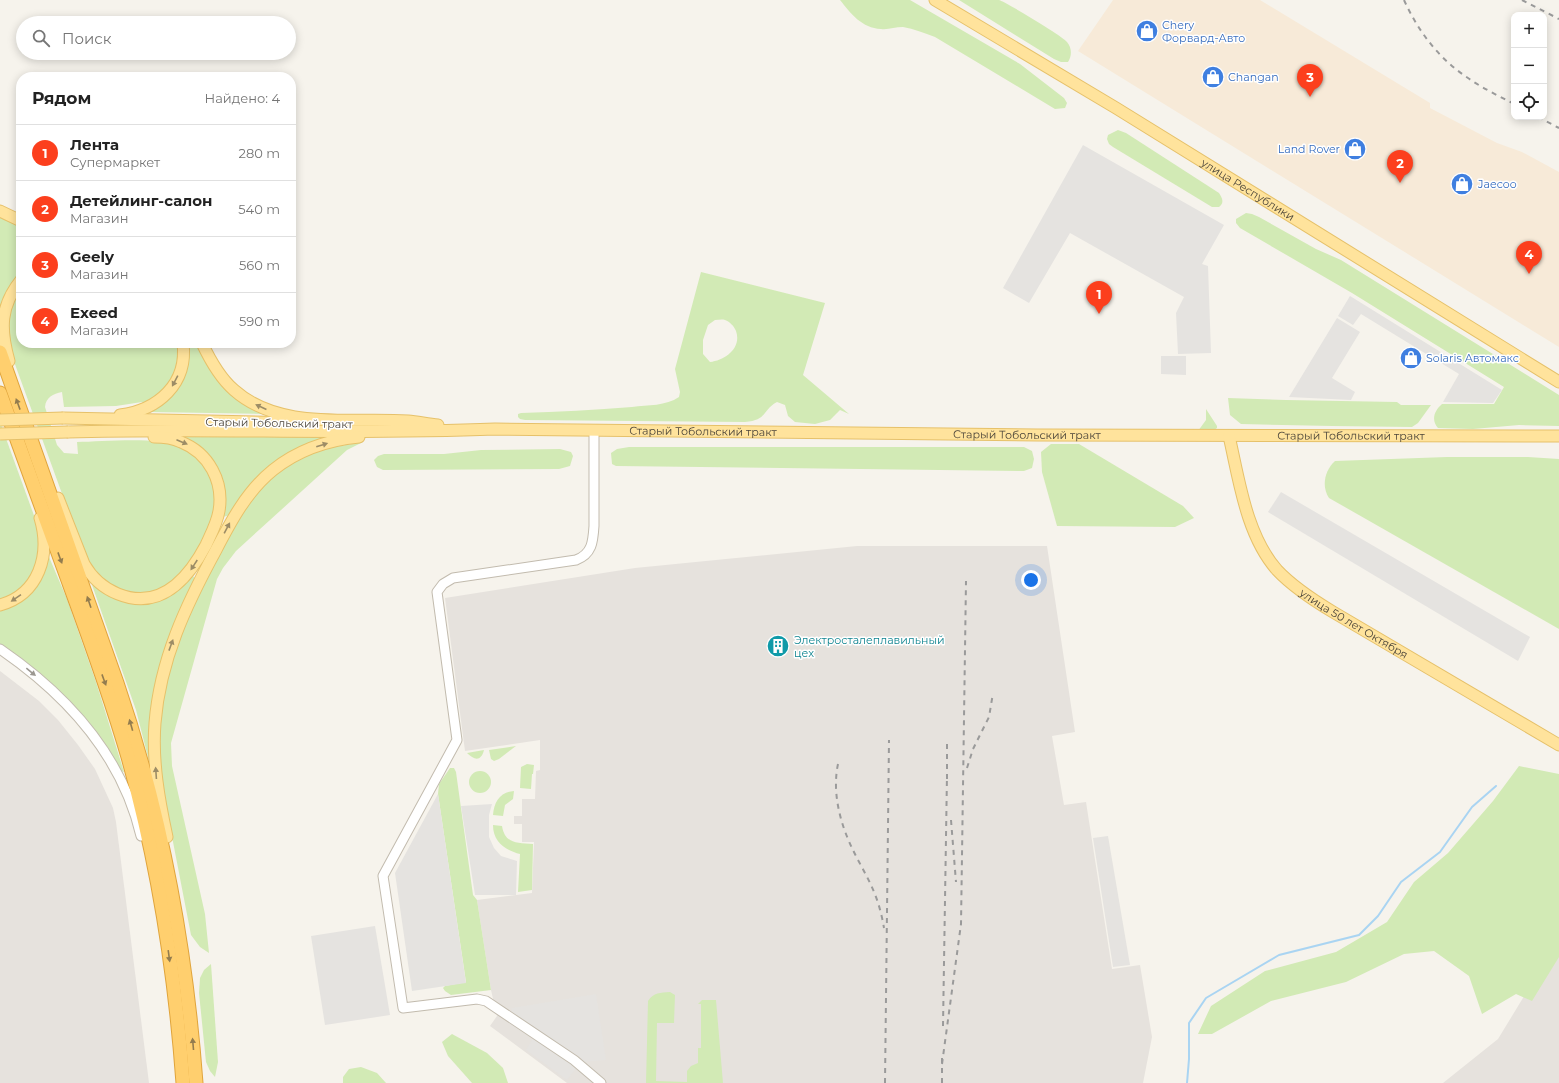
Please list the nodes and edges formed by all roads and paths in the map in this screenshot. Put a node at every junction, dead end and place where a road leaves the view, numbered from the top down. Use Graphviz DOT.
graph roads {
  1 [pos="935,0"];
  2 [pos="0,212"];
  3 [pos="16,219"];
  4 [pos="16,287"];
  5 [pos="182,348"];
  6 [pos="205,348"];
  7 [pos="0,352"];
  8 [pos="10,379"];
  9 [pos="1559,382"];
  10 [pos="0,393"];
  11 [pos="90,418"];
  12 [pos="0,420"];
  13 [pos="440,428"];
  14 [pos="594,430"];
  15 [pos="88,432"];
  16 [pos="0,434"];
  17 [pos="1229,436"];
  18 [pos="1559,436"];
  19 [pos="26,466"];
  20 [pos="41,466"];
  21 [pos="0,605"];
  22 [pos="0,649"];
  23 [pos="1559,745"];
  24 [pos="178,922"];
  25 [pos="166,928"];
  26 [pos="183,1083"];
  27 [pos="196,1083"];
  28 [pos="601,1083"];
  1 -- 9 [label="main road, улица Республики"];
  2 -- 3 [label="main road"];
  4 -- 8 [label="main road"];
  5 -- 11 [label="main road, one-way"];
  13 -- 6 [label="main road, one-way"];
  7 -- 8 [label="highway"];
  20 -- 8 [label="highway, one-way"];
  10 -- 19 [label="highway"];
  11 -- 12 [label="main road, Старый Тобольский тракт, bridge"];
  11 -- 13 [label="main road, Старый Тобольский тракт"];
  13 -- 14 [label="main road, Старый Тобольский тракт"];
  13 -- 15 [label="main road, Старый Тобольский тракт"];
  24 -- 13 [label="main road, one-way"];
  14 -- 17 [label="main road, Старый Тобольский тракт"];
  14 -- 28 [label="street"];
  15 -- 16 [label="main road, Старый Тобольский тракт, bridge"];
  15 -- 20 [label="main road, one-way"];
  17 -- 18 [label="main road, Старый Тобольский тракт"];
  17 -- 23 [label="main road, улица 50 лет Октября"];
  19 -- 21 [label="main road, one-way"];
  19 -- 25 [label="highway, one-way"];
  24 -- 20 [label="highway, one-way"];
  22 -- 25 [label="street, one-way"];
  27 -- 24 [label="highway, one-way"];
  25 -- 26 [label="highway, one-way"];
}
